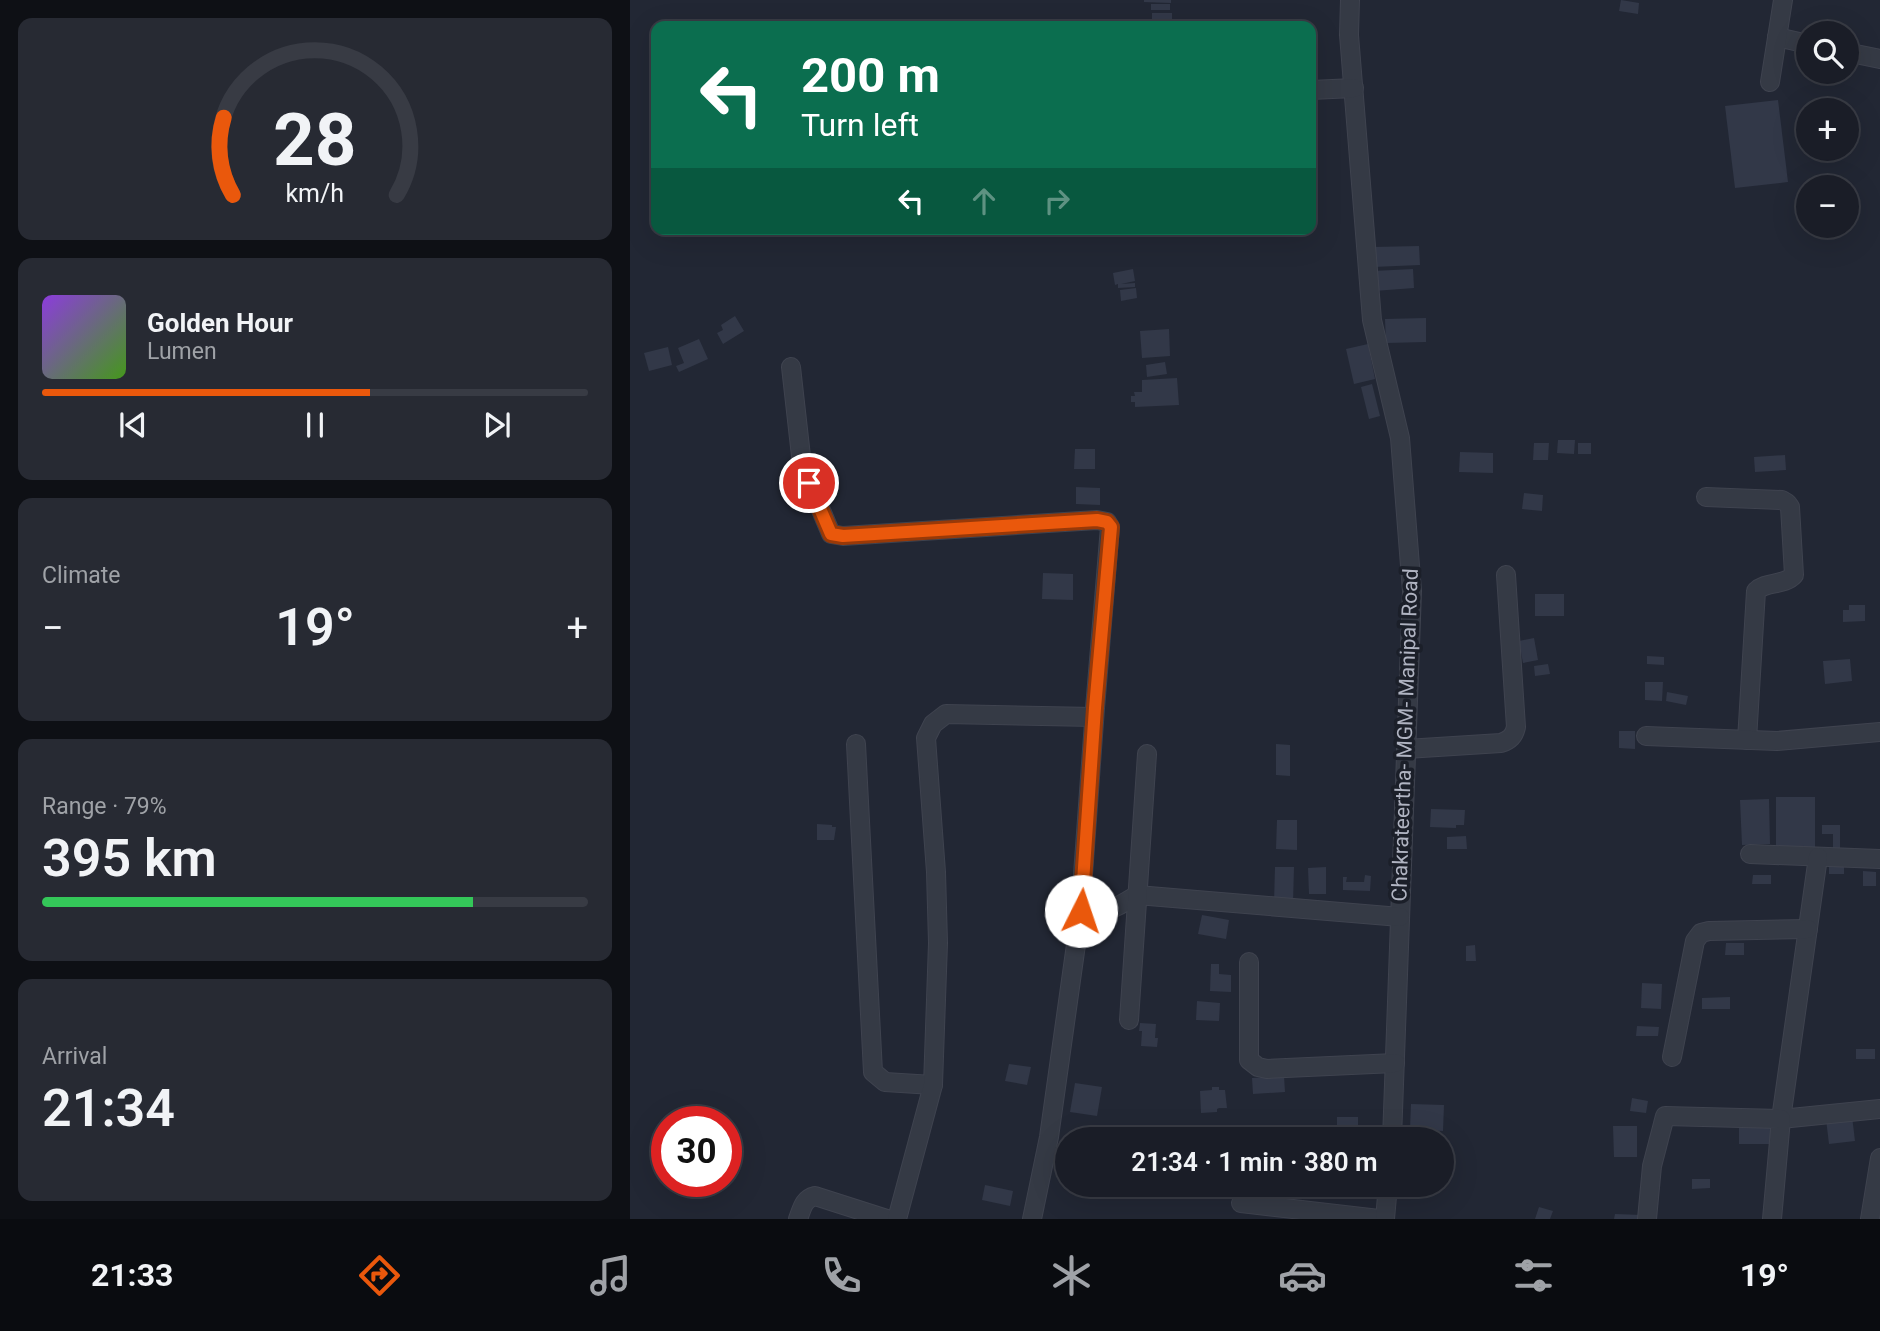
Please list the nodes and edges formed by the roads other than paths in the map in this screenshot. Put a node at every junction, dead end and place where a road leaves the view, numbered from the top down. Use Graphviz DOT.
graph roads {
  1 [pos="1350,0"];
  2 [pos="1783,0"];
  3 [pos="1777,37"];
  4 [pos="1796,41"];
  5 [pos="1859,55"];
  6 [pos="1880,59"];
  7 [pos="1770,82"];
  8 [pos="1353,88"];
  9 [pos="1316,90"];
  10 [pos="791,367"];
  11 [pos="1706,497"];
  12 [pos="1506,575"];
  13 [pos="1094,717"];
  14 [pos="1880,732"];
  15 [pos="1646,736"];
  16 [pos="1747,740"];
  17 [pos="856,744"];
  18 [pos="1406,749"];
  19 [pos="1147,754"];
  20 [pos="1750,854"];
  21 [pos="1818,857"];
  22 [pos="1880,859"];
  23 [pos="1137,894"];
  24 [pos="1081,911"];
  25 [pos="1400,917"];
  26 [pos="1808,929"];
  27 [pos="1249,962"];
  28 [pos="1129,1020"];
  29 [pos="1672,1057"];
  30 [pos="1395,1063"];
  31 [pos="933,1085"];
  32 [pos="1880,1109"];
  33 [pos="1781,1119"];
  34 [pos="1392,1127"];
  35 [pos="1880,1158"];
  36 [pos="1387,1197"];
  37 [pos="1241,1203"];
  38 [pos="798,1219"];
  39 [pos="887,1219"];
  40 [pos="897,1219"];
  41 [pos="1032,1219"];
  42 [pos="1379,1219"];
  43 [pos="1385,1219"];
  44 [pos="1647,1219"];
  45 [pos="1772,1219"];
  46 [pos="1870,1219"];
  1 -- 8 [label="street, Chakrateertha- MGM- Manipal Road"];
  2 -- 3 [label="street"];
  3 -- 4 [label="street"];
  3 -- 7 [label="street"];
  5 -- 6 [label="street"];
  8 -- 9 [label="street"];
  8 -- 18 [label="street, Chakrateertha- MGM- Manipal Road"];
  10 -- 13 [label="street"];
  11 -- 16 [label="street"];
  12 -- 18 [label="street"];
  13 -- 24 [label="street"];
  13 -- 31 [label="street"];
  14 -- 16 [label="street"];
  15 -- 16 [label="street"];
  17 -- 31 [label="street"];
  18 -- 25 [label="street, Chakrateertha- MGM- Manipal Road"];
  19 -- 23 [label="street"];
  20 -- 21 [label="street"];
  21 -- 22 [label="street"];
  21 -- 26 [label="street"];
  23 -- 24 [label="street"];
  23 -- 25 [label="street"];
  23 -- 28 [label="street"];
  24 -- 41 [label="street"];
  25 -- 30 [label="street, Chakrateertha- MGM- Manipal Road"];
  26 -- 29 [label="street"];
  26 -- 33 [label="street"];
  27 -- 30 [label="street"];
  30 -- 34 [label="street, Chakrateertha- MGM- Manipal Road"];
  31 -- 40 [label="street"];
  32 -- 33 [label="street"];
  33 -- 44 [label="street"];
  33 -- 45 [label="street"];
  35 -- 46 [label="street"];
  36 -- 43 [label="street"];
  37 -- 42 [label="street"];
  38 -- 39 [label="street"];
}
